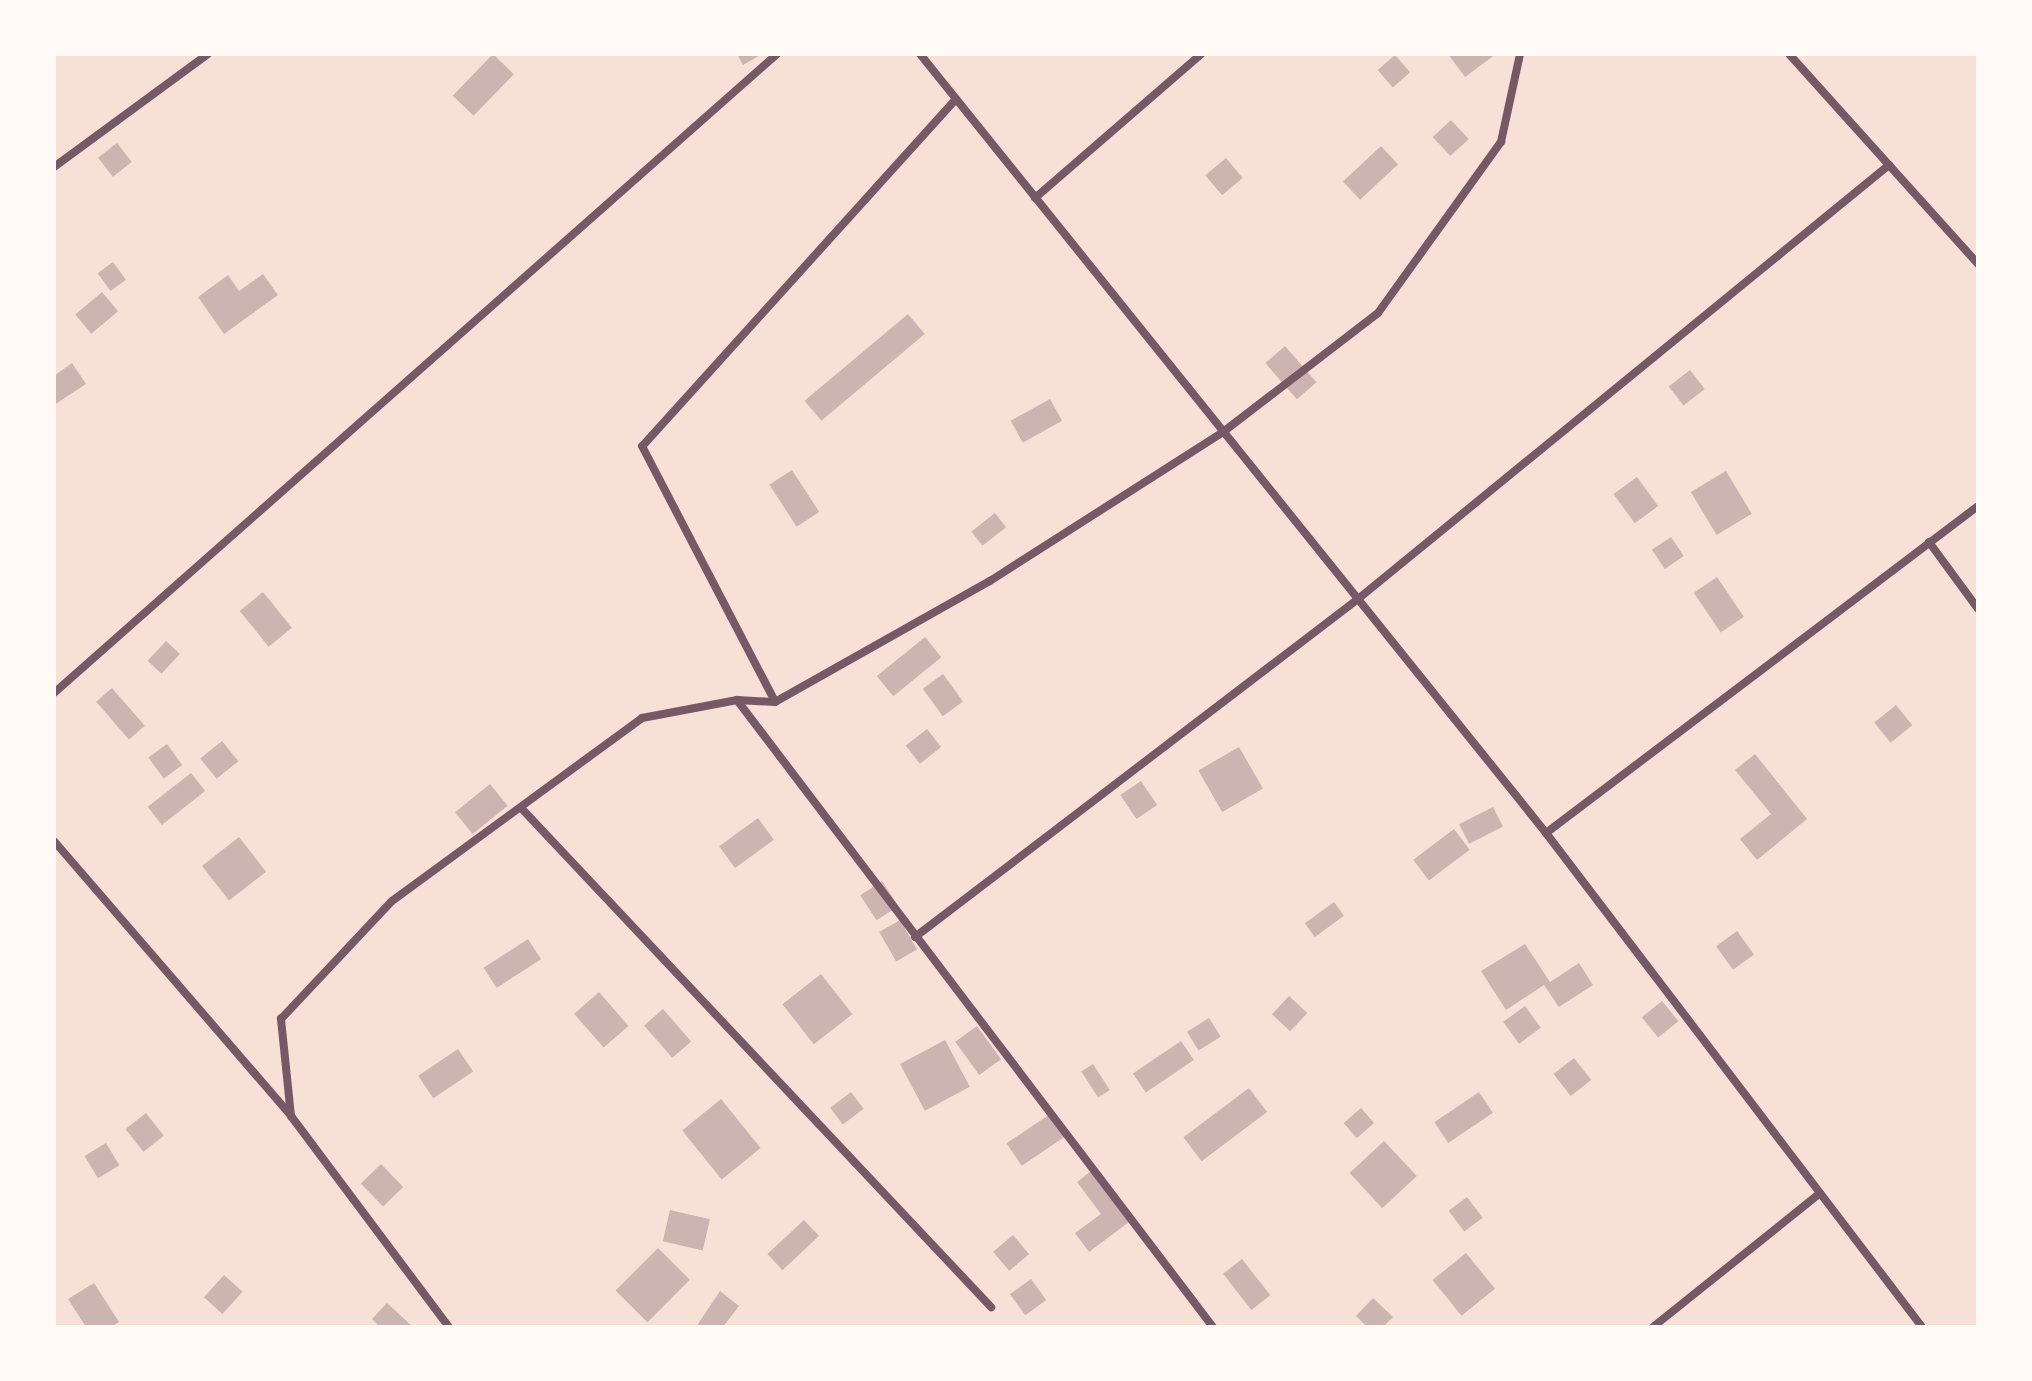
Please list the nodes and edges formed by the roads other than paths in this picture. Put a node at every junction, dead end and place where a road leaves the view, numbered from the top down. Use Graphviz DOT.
graph roads {
  1 [pos="208,54"];
  2 [pos="777,54"];
  3 [pos="920,54"];
  4 [pos="1201,54"];
  5 [pos="1520,54"];
  6 [pos="1789,54"];
  7 [pos="956,99"];
  8 [pos="1889,165"];
  9 [pos="54,167"];
  10 [pos="1035,198"];
  11 [pos="1978,264"];
  12 [pos="1223,432"];
  13 [pos="1978,506"];
  14 [pos="1929,542"];
  15 [pos="1358,599"];
  16 [pos="1978,609"];
  17 [pos="54,693"];
  18 [pos="737,700"];
  19 [pos="775,702"];
  20 [pos="523,810"];
  21 [pos="1546,833"];
  22 [pos="54,841"];
  23 [pos="915,937"];
  24 [pos="291,1116"];
  25 [pos="1820,1193"];
  26 [pos="991,1307"];
  27 [pos="449,1327"];
  28 [pos="1213,1327"];
  29 [pos="1653,1327"];
  30 [pos="1922,1327"];
  1 -- 9 [label="street"];
  2 -- 17 [label="street"];
  3 -- 7 [label="street"];
  4 -- 10 [label="street"];
  5 -- 12 [label="street"];
  6 -- 8 [label="street"];
  7 -- 10 [label="street"];
  7 -- 19 [label="street"];
  8 -- 11 [label="street"];
  8 -- 15 [label="street"];
  10 -- 12 [label="street"];
  12 -- 15 [label="street"];
  12 -- 19 [label="street"];
  13 -- 14 [label="street"];
  14 -- 16 [label="street"];
  14 -- 21 [label="street"];
  15 -- 21 [label="street"];
  15 -- 23 [label="street"];
  18 -- 19 [label="street"];
  18 -- 20 [label="street"];
  18 -- 23 [label="street"];
  20 -- 24 [label="street"];
  20 -- 26 [label="street"];
  21 -- 25 [label="street"];
  22 -- 24 [label="street"];
  23 -- 28 [label="street"];
  24 -- 27 [label="street"];
  25 -- 29 [label="street"];
  25 -- 30 [label="street"];
}
